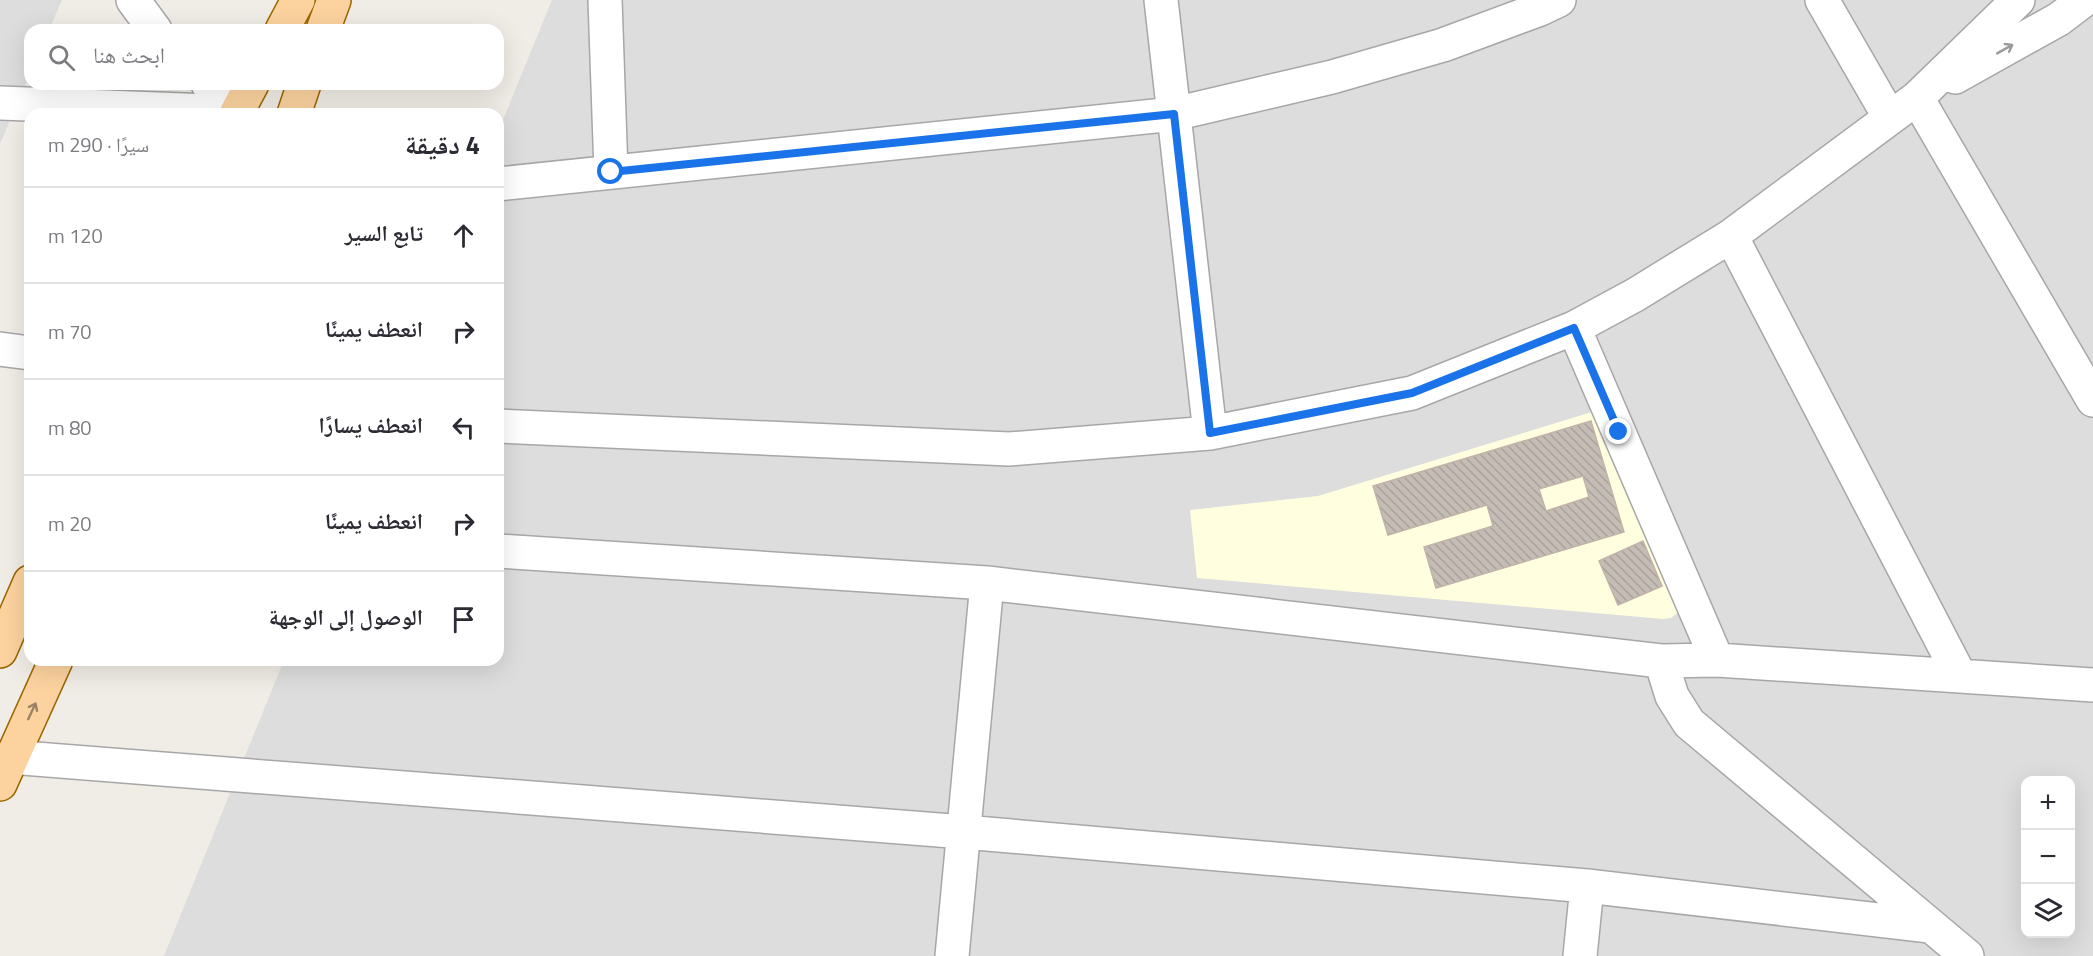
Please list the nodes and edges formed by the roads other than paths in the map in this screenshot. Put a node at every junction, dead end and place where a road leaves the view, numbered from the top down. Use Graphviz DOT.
graph roads {
  1 [pos="133,0"];
  2 [pos="298,0"];
  3 [pos="334,0"];
  4 [pos="605,0"];
  5 [pos="1161,0"];
  6 [pos="1559,0"];
  7 [pos="1822,0"];
  8 [pos="2018,0"];
  9 [pos="2084,0"];
  10 [pos="151,24"];
  11 [pos="285,24"];
  12 [pos="325,24"];
  13 [pos="217,90"];
  14 [pos="302,90"];
  15 [pos="1917,98"];
  16 [pos="0,103"];
  17 [pos="242,106"];
  18 [pos="296,108"];
  19 [pos="1174,114"];
  20 [pos="1890,118"];
  21 [pos="611,172"];
  22 [pos="504,183"];
  23 [pos="1731,236"];
  24 [pos="1574,328"];
  25 [pos="0,349"];
  26 [pos="24,351"];
  27 [pos="2093,400"];
  28 [pos="504,426"];
  29 [pos="1210,433"];
  30 [pos="504,551"];
  31 [pos="987,583"];
  32 [pos="24,596"];
  33 [pos="0,651"];
  34 [pos="1717,660"];
  35 [pos="1661,661"];
  36 [pos="53,666"];
  37 [pos="1960,676"];
  38 [pos="2081,684"];
  39 [pos="2093,703"];
  40 [pos="5,771"];
  41 [pos="964,832"];
  42 [pos="1587,886"];
  43 [pos="1930,926"];
  44 [pos="952,956"];
  45 [pos="1580,956"];
  46 [pos="1967,956"];
  1 -- 10 [label="street"];
  2 -- 11 [label="main road"];
  3 -- 12 [label="main road"];
  4 -- 21 [label="street"];
  5 -- 19 [label="street"];
  6 -- 19 [label="street"];
  7 -- 20 [label="street"];
  8 -- 15 [label="street"];
  15 -- 9 [label="street, one-way"];
  13 -- 17 [label="street"];
  14 -- 18 [label="main road"];
  15 -- 20 [label="street"];
  15 -- 27 [label="street"];
  16 -- 17 [label="street"];
  19 -- 21 [label="street"];
  19 -- 29 [label="street"];
  20 -- 23 [label="street"];
  21 -- 22 [label="street"];
  23 -- 24 [label="street"];
  23 -- 37 [label="street"];
  24 -- 29 [label="street"];
  24 -- 34 [label="street"];
  25 -- 26 [label="street"];
  28 -- 29 [label="street"];
  30 -- 31 [label="street"];
  31 -- 35 [label="street"];
  31 -- 41 [label="street"];
  32 -- 33 [label="main road"];
  34 -- 35 [label="street"];
  34 -- 37 [label="street"];
  35 -- 43 [label="street"];
  40 -- 36 [label="main road, one-way"];
  37 -- 38 [label="street"];
  38 -- 39 [label="street"];
  40 -- 41 [label="street"];
  41 -- 42 [label="street"];
  41 -- 44 [label="street"];
  42 -- 43 [label="street"];
  42 -- 45 [label="street"];
  43 -- 46 [label="street"];
}
